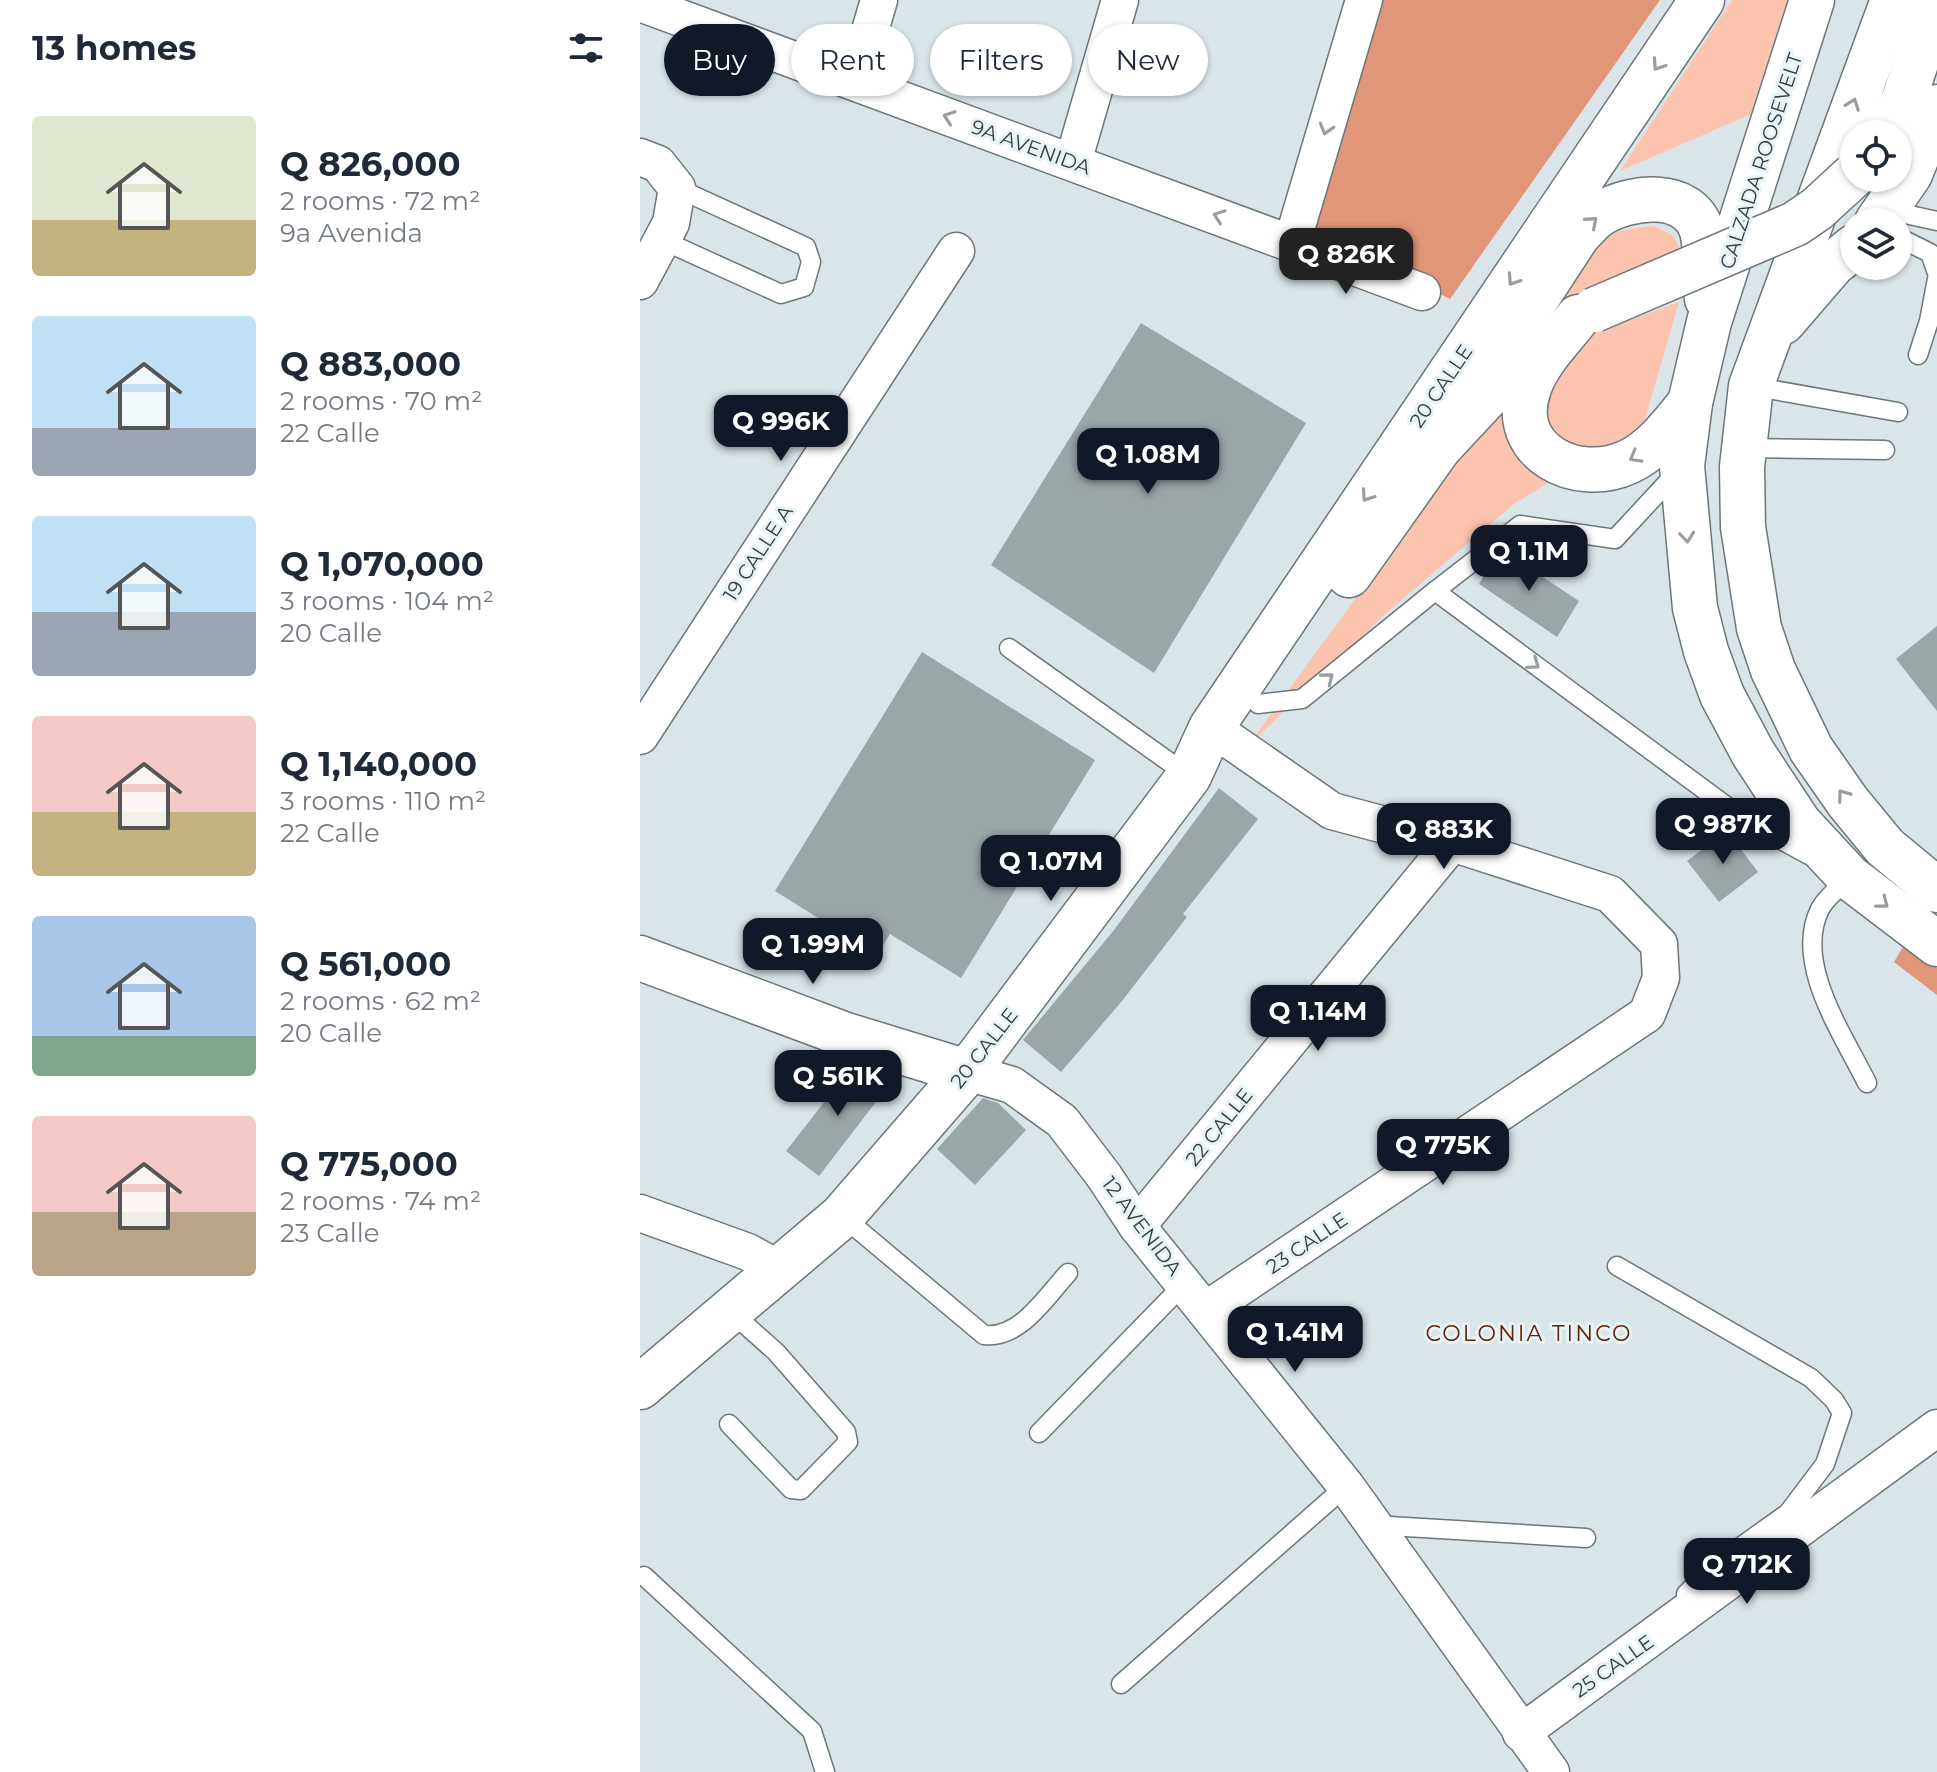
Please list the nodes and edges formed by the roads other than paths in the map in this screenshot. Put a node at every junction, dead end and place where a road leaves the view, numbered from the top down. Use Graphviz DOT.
graph roads {
  1 [pos="879,0"];
  2 [pos="1120,0"];
  3 [pos="1364,0"];
  4 [pos="1702,0"];
  5 [pos="1812,0"];
  6 [pos="1893,0"];
  7 [pos="1937,0"];
  8 [pos="640,3"];
  9 [pos="872,24"];
  10 [pos="791,58"];
  11 [pos="893,96"];
  12 [pos="1937,107"];
  13 [pos="1893,120"];
  14 [pos="640,157"];
  15 [pos="1073,162"];
  16 [pos="677,188"];
  17 [pos="1840,188"];
  18 [pos="1895,208"];
  19 [pos="1937,221"];
  20 [pos="1912,222"];
  21 [pos="662,240"];
  22 [pos="1912,240"];
  23 [pos="1292,243"];
  24 [pos="956,251"];
  25 [pos="1840,258"];
  26 [pos="1937,273"];
  27 [pos="1937,279"];
  28 [pos="640,281"];
  29 [pos="1422,292"];
  30 [pos="1586,314"];
  31 [pos="1709,322"];
  32 [pos="1771,336"];
  33 [pos="1918,355"];
  34 [pos="1751,386"];
  35 [pos="1690,403"];
  36 [pos="1898,412"];
  37 [pos="1439,448"];
  38 [pos="1743,448"];
  39 [pos="1885,450"];
  40 [pos="1682,466"];
  41 [pos="1435,591"];
  42 [pos="1009,648"];
  43 [pos="1258,704"];
  44 [pos="640,736"];
  45 [pos="1231,741"];
  46 [pos="1189,776"];
  47 [pos="1452,843"];
  48 [pos="1849,877"];
  49 [pos="1937,890"];
  50 [pos="1937,944"];
  51 [pos="640,958"];
  52 [pos="967,1072"];
  53 [pos="1867,1083"];
  54 [pos="640,1213"];
  55 [pos="842,1216"];
  56 [pos="1137,1226"];
  57 [pos="1617,1266"];
  58 [pos="779,1269"];
  59 [pos="1068,1273"];
  60 [pos="1196,1297"];
  61 [pos="731,1312"];
  62 [pos="640,1387"];
  63 [pos="729,1424"];
  64 [pos="1937,1428"];
  65 [pos="1039,1433"];
  66 [pos="1346,1486"];
  67 [pos="1373,1525"];
  68 [pos="1586,1538"];
  69 [pos="644,1576"];
  70 [pos="1657,1636"];
  71 [pos="1121,1684"];
  72 [pos="1521,1733"];
  73 [pos="825,1772"];
  74 [pos="1551,1772"];
  1 -- 9 [label="street"];
  2 -- 15 [label="street"];
  3 -- 23 [label="street, one-way"];
  4 -- 46 [label="main road, 20 CALLE, one-way"];
  5 -- 31 [label="main road, CALZADA ROOSEVELT"];
  32 -- 6 [label="main road, one-way"];
  7 -- 13 [label="main road"];
  8 -- 10 [label="street, 9A AVENIDA"];
  15 -- 11 [label="street, 9A AVENIDA, one-way"];
  12 -- 18 [label="main road"];
  14 -- 16 [label="street"];
  23 -- 15 [label="street, 9A AVENIDA, one-way"];
  16 -- 21 [label="street"];
  16 -- 21 [label="lane"];
  17 -- 30 [label="main road, bridge"];
  19 -- 20 [label="lane"];
  21 -- 28 [label="street"];
  22 -- 26 [label="lane"];
  23 -- 29 [label="street, 9A AVENIDA"];
  24 -- 44 [label="street, 19 CALLE A"];
  25 -- 32 [label="main road"];
  27 -- 33 [label="lane"];
  35 -- 30 [label="main road, one-way"];
  30 -- 37 [label="main road"];
  31 -- 35 [label="main road"];
  37 -- 31 [label="main road, 20 CALLE, one-way"];
  32 -- 34 [label="main road"];
  34 -- 36 [label="lane"];
  34 -- 38 [label="main road"];
  35 -- 40 [label="main road"];
  37 -- 43 [label="main road, 20 CALLE"];
  38 -- 39 [label="lane"];
  49 -- 38 [label="main road, one-way"];
  40 -- 41 [label="lane"];
  40 -- 48 [label="main road, one-way"];
  43 -- 41 [label="lane, one-way"];
  41 -- 48 [label="lane, one-way"];
  42 -- 46 [label="lane"];
  43 -- 45 [label="main road, 20 CALLE"];
  45 -- 46 [label="main road, 20 CALLE"];
  45 -- 47 [label="street"];
  46 -- 52 [label="main road, 20 CALLE"];
  47 -- 56 [label="street, 22 CALLE"];
  47 -- 60 [label="street, 23 CALLE"];
  48 -- 50 [label="main road, one-way"];
  48 -- 53 [label="lane"];
  51 -- 52 [label="main road, 12 AVENIDA"];
  52 -- 55 [label="main road, 20 CALLE"];
  52 -- 56 [label="street, 12 AVENIDA"];
  54 -- 58 [label="street"];
  55 -- 58 [label="main road, 20 CALLE"];
  55 -- 59 [label="lane"];
  56 -- 60 [label="street, 12 AVENIDA"];
  57 -- 70 [label="lane"];
  58 -- 61 [label="main road, 20 CALLE"];
  60 -- 65 [label="lane"];
  60 -- 66 [label="street, 12 AVENIDA"];
  61 -- 62 [label="main road, 20 CALLE"];
  61 -- 63 [label="lane"];
  64 -- 70 [label="street, 25 CALLE"];
  66 -- 67 [label="street, 12 AVENIDA"];
  66 -- 71 [label="lane"];
  67 -- 68 [label="lane"];
  67 -- 72 [label="street, 12 AVENIDA"];
  69 -- 73 [label="lane"];
  70 -- 72 [label="street, 25 CALLE"];
  72 -- 74 [label="street, 12 AVENIDA"];
}
